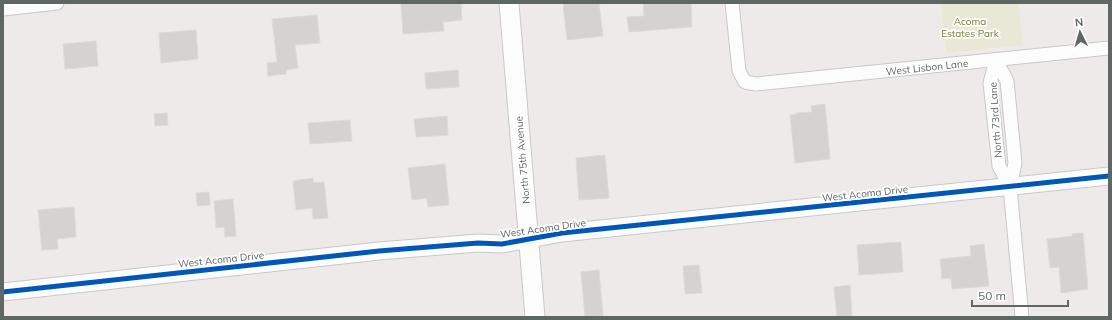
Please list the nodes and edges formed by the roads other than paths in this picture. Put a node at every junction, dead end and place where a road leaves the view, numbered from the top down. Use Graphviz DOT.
graph roads {
  1 [pos="57,3"];
  2 [pos="508,3"];
  3 [pos="732,3"];
  4 [pos="3,9"];
  5 [pos="1109,48"];
  6 [pos="996,60"];
  7 [pos="1012,134"];
  8 [pos="996,136"];
  9 [pos="1109,176"];
  10 [pos="1010,187"];
  11 [pos="528,239"];
  12 [pos="3,292"];
  13 [pos="535,317"];
  14 [pos="1022,317"];
  1 -- 4 [label="street"];
  2 -- 11 [label="main road, North 75th Avenue"];
  3 -- 6 [label="street, West Lisbon Lane"];
  5 -- 6 [label="street, West Lisbon Lane"];
  6 -- 7 [label="street, North 73rd Lane"];
  6 -- 8 [label="street, North 73rd Lane"];
  7 -- 8 [label="street"];
  7 -- 10 [label="street, North 73rd Lane"];
  8 -- 10 [label="street, North 73rd Lane"];
  9 -- 10 [label="street, West Acoma Drive"];
  10 -- 11 [label="street, West Acoma Drive"];
  10 -- 14 [label="street, North 73rd Lane"];
  11 -- 12 [label="street, West Acoma Drive"];
  11 -- 13 [label="main road, North 75th Avenue"];
}
